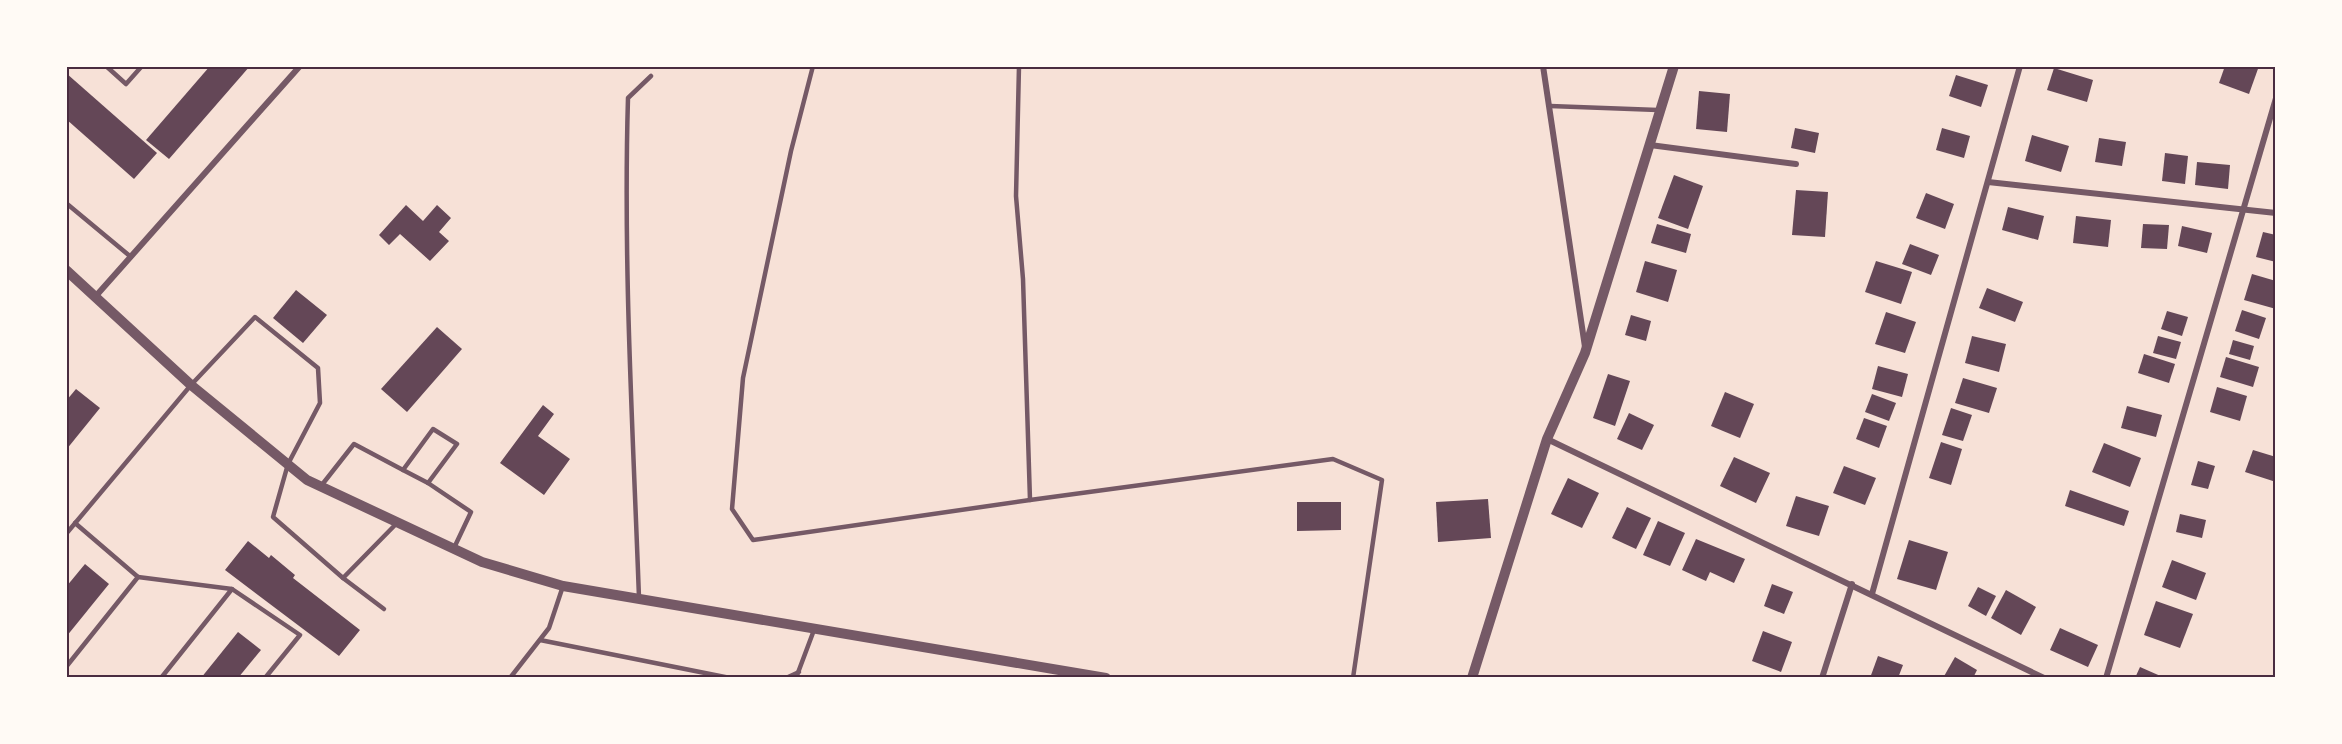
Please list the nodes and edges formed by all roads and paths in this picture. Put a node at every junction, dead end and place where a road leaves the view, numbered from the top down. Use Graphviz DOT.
graph roads {
  1 [pos="106,66"];
  2 [pos="142,66"];
  3 [pos="300,66"];
  4 [pos="813,66"];
  5 [pos="1019,66"];
  6 [pos="1543,66"];
  7 [pos="1674,66"];
  8 [pos="2020,66"];
  9 [pos="651,76"];
  10 [pos="2276,98"];
  11 [pos="1550,106"];
  12 [pos="1660,110"];
  13 [pos="1650,145"];
  14 [pos="1796,164"];
  15 [pos="1988,182"];
  16 [pos="66,203"];
  17 [pos="2245,210"];
  18 [pos="2276,213"];
  19 [pos="131,257"];
  20 [pos="66,270"];
  21 [pos="95,297"];
  22 [pos="1586,353"];
  23 [pos="191,385"];
  24 [pos="1547,439"];
  25 [pos="288,464"];
  26 [pos="403,470"];
  27 [pos="428,483"];
  28 [pos="321,486"];
  29 [pos="1030,500"];
  30 [pos="398,522"];
  31 [pos="75,523"];
  32 [pos="66,534"];
  33 [pos="454,549"];
  34 [pos="138,577"];
  35 [pos="343,578"];
  36 [pos="1852,584"];
  37 [pos="563,586"];
  38 [pos="232,589"];
  39 [pos="1872,594"];
  40 [pos="639,600"];
  41 [pos="384,609"];
  42 [pos="814,630"];
  43 [pos="540,640"];
  44 [pos="66,667"];
  45 [pos="799,672"];
  46 [pos="161,678"];
  47 [pos="265,678"];
  48 [pos="510,678"];
  49 [pos="730,678"];
  50 [pos="786,678"];
  51 [pos="796,678"];
  52 [pos="1106,678"];
  53 [pos="1353,678"];
  54 [pos="1472,678"];
  55 [pos="1822,678"];
  56 [pos="2044,678"];
  57 [pos="2106,678"];
  1 -- 2 [label="lane"];
  3 -- 19 [label="street"];
  4 -- 29 [label="lane"];
  5 -- 29 [label="lane"];
  6 -- 11 [label="street"];
  7 -- 12 [label="street"];
  8 -- 15 [label="street"];
  9 -- 40 [label="lane"];
  10 -- 17 [label="street"];
  11 -- 12 [label="lane"];
  11 -- 22 [label="street"];
  12 -- 13 [label="street"];
  13 -- 14 [label="street"];
  13 -- 22 [label="street"];
  15 -- 17 [label="street"];
  15 -- 39 [label="street"];
  16 -- 19 [label="lane"];
  17 -- 18 [label="street"];
  17 -- 57 [label="street"];
  19 -- 21 [label="street"];
  20 -- 21 [label="street"];
  21 -- 23 [label="street"];
  22 -- 24 [label="street"];
  23 -- 25 [label="street"];
  23 -- 25 [label="lane"];
  23 -- 31 [label="lane"];
  24 -- 36 [label="street"];
  24 -- 54 [label="street"];
  25 -- 28 [label="street"];
  25 -- 35 [label="lane"];
  26 -- 27 [label="lane"];
  26 -- 27 [label="lane"];
  26 -- 28 [label="lane"];
  27 -- 33 [label="lane"];
  28 -- 30 [label="street"];
  29 -- 53 [label="lane"];
  30 -- 33 [label="street"];
  30 -- 35 [label="lane"];
  31 -- 32 [label="lane"];
  31 -- 34 [label="lane"];
  33 -- 37 [label="street"];
  34 -- 38 [label="lane"];
  34 -- 44 [label="lane"];
  35 -- 41 [label="lane"];
  36 -- 39 [label="street"];
  36 -- 55 [label="street"];
  37 -- 40 [label="street"];
  37 -- 43 [label="lane"];
  38 -- 46 [label="lane"];
  38 -- 47 [label="lane"];
  39 -- 56 [label="street"];
  40 -- 42 [label="street"];
  42 -- 45 [label="lane"];
  42 -- 52 [label="street"];
  43 -- 48 [label="lane"];
  43 -- 49 [label="lane"];
  45 -- 50 [label="lane"];
  45 -- 51 [label="lane"];
}
